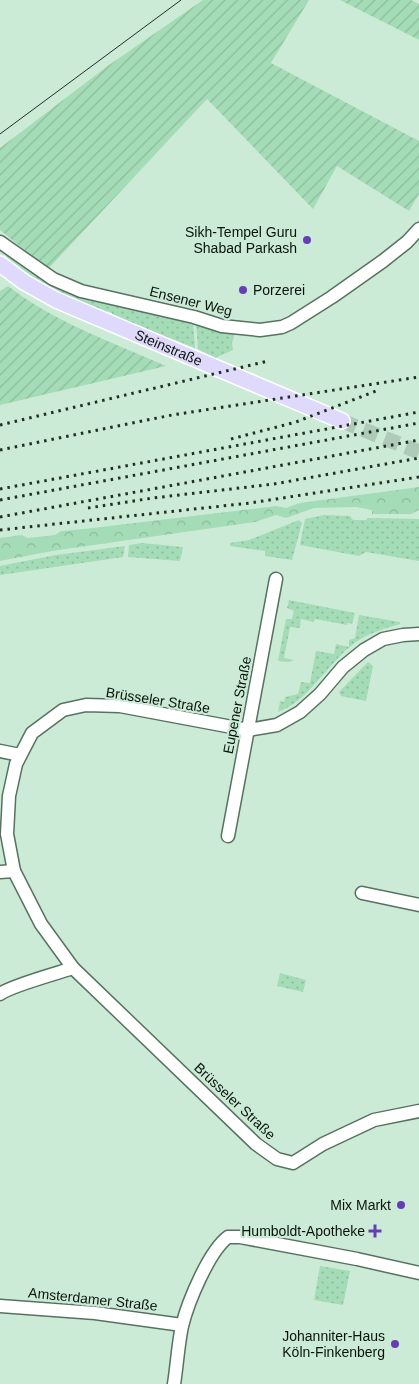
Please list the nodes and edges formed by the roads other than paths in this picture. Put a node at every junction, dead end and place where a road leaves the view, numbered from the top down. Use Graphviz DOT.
graph roads {
  1 [pos="419,229"];
  2 [pos="0,242"];
  3 [pos="0,264"];
  4 [pos="342,420"];
  5 [pos="276,579"];
  6 [pos="419,634"];
  7 [pos="248,730"];
  8 [pos="0,751"];
  9 [pos="20,755"];
  10 [pos="228,836"];
  11 [pos="14,871"];
  12 [pos="0,872"];
  13 [pos="362,893"];
  14 [pos="419,905"];
  15 [pos="73,968"];
  16 [pos="0,994"];
  17 [pos="419,1111"];
  18 [pos="419,1273"];
  19 [pos="0,1306"];
  20 [pos="182,1325"];
  21 [pos="174,1384"];
  1 -- 2 [label="street, Ensener Weg"];
  3 -- 4 [label="main road, Steinstraße"];
  5 -- 7 [label="street, Eupener Straße"];
  6 -- 7 [label="street, Brüsseler Straße"];
  7 -- 9 [label="street, Brüsseler Straße"];
  7 -- 10 [label="street, Eupener Straße"];
  8 -- 9 [label="street"];
  9 -- 11 [label="street, Brüsseler Straße"];
  11 -- 12 [label="street"];
  11 -- 15 [label="street, Brüsseler Straße"];
  13 -- 14 [label="street"];
  15 -- 16 [label="street"];
  15 -- 17 [label="street, Brüsseler Straße"];
  18 -- 20 [label="street"];
  19 -- 20 [label="street, Amsterdamer Straße"];
  20 -- 21 [label="street"];
}
